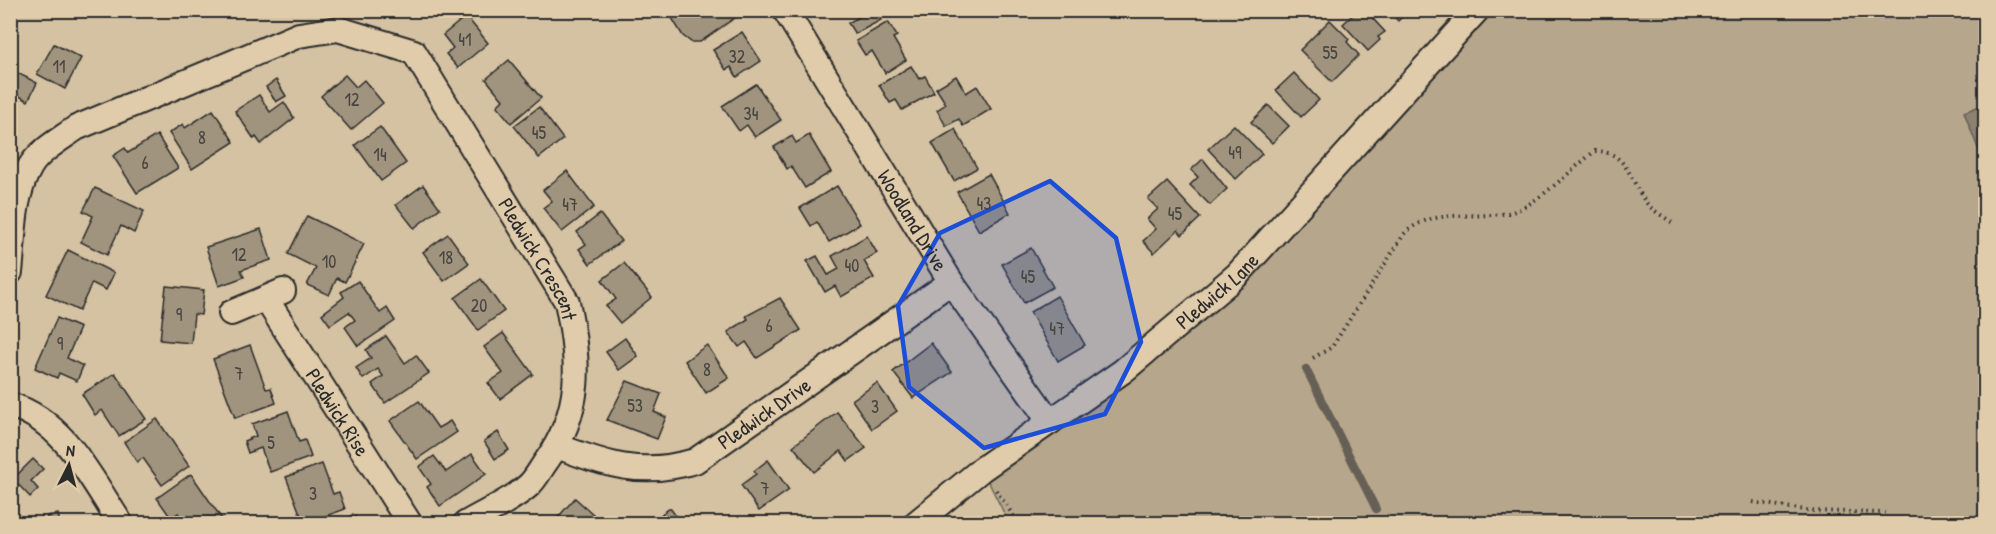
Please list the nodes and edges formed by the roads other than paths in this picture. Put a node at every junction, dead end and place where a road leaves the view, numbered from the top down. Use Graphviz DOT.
graph roads {
  1 [pos="785,10"];
  2 [pos="1477,10"];
  3 [pos="337,20"];
  4 [pos="10,272"];
  5 [pos="951,282"];
  6 [pos="231,313"];
  7 [pos="10,405"];
  8 [pos="1050,422"];
  9 [pos="557,447"];
  10 [pos="121,524"];
  11 [pos="410,524"];
  12 [pos="465,524"];
  13 [pos="915,524"];
  1 -- 5 [label="street, Woodland Drive"];
  2 -- 8 [label="street, Pledwick Lane"];
  3 -- 4 [label="street, Pledwick Crescent"];
  3 -- 9 [label="street, Pledwick Crescent"];
  5 -- 8 [label="street, Woodland Drive"];
  5 -- 9 [label="street, Pledwick Drive"];
  6 -- 11 [label="street, Pledwick Rise"];
  7 -- 10 [label="street"];
  8 -- 13 [label="street, Pledwick Lane"];
  9 -- 12 [label="street, Pledwick Crescent"];
}
